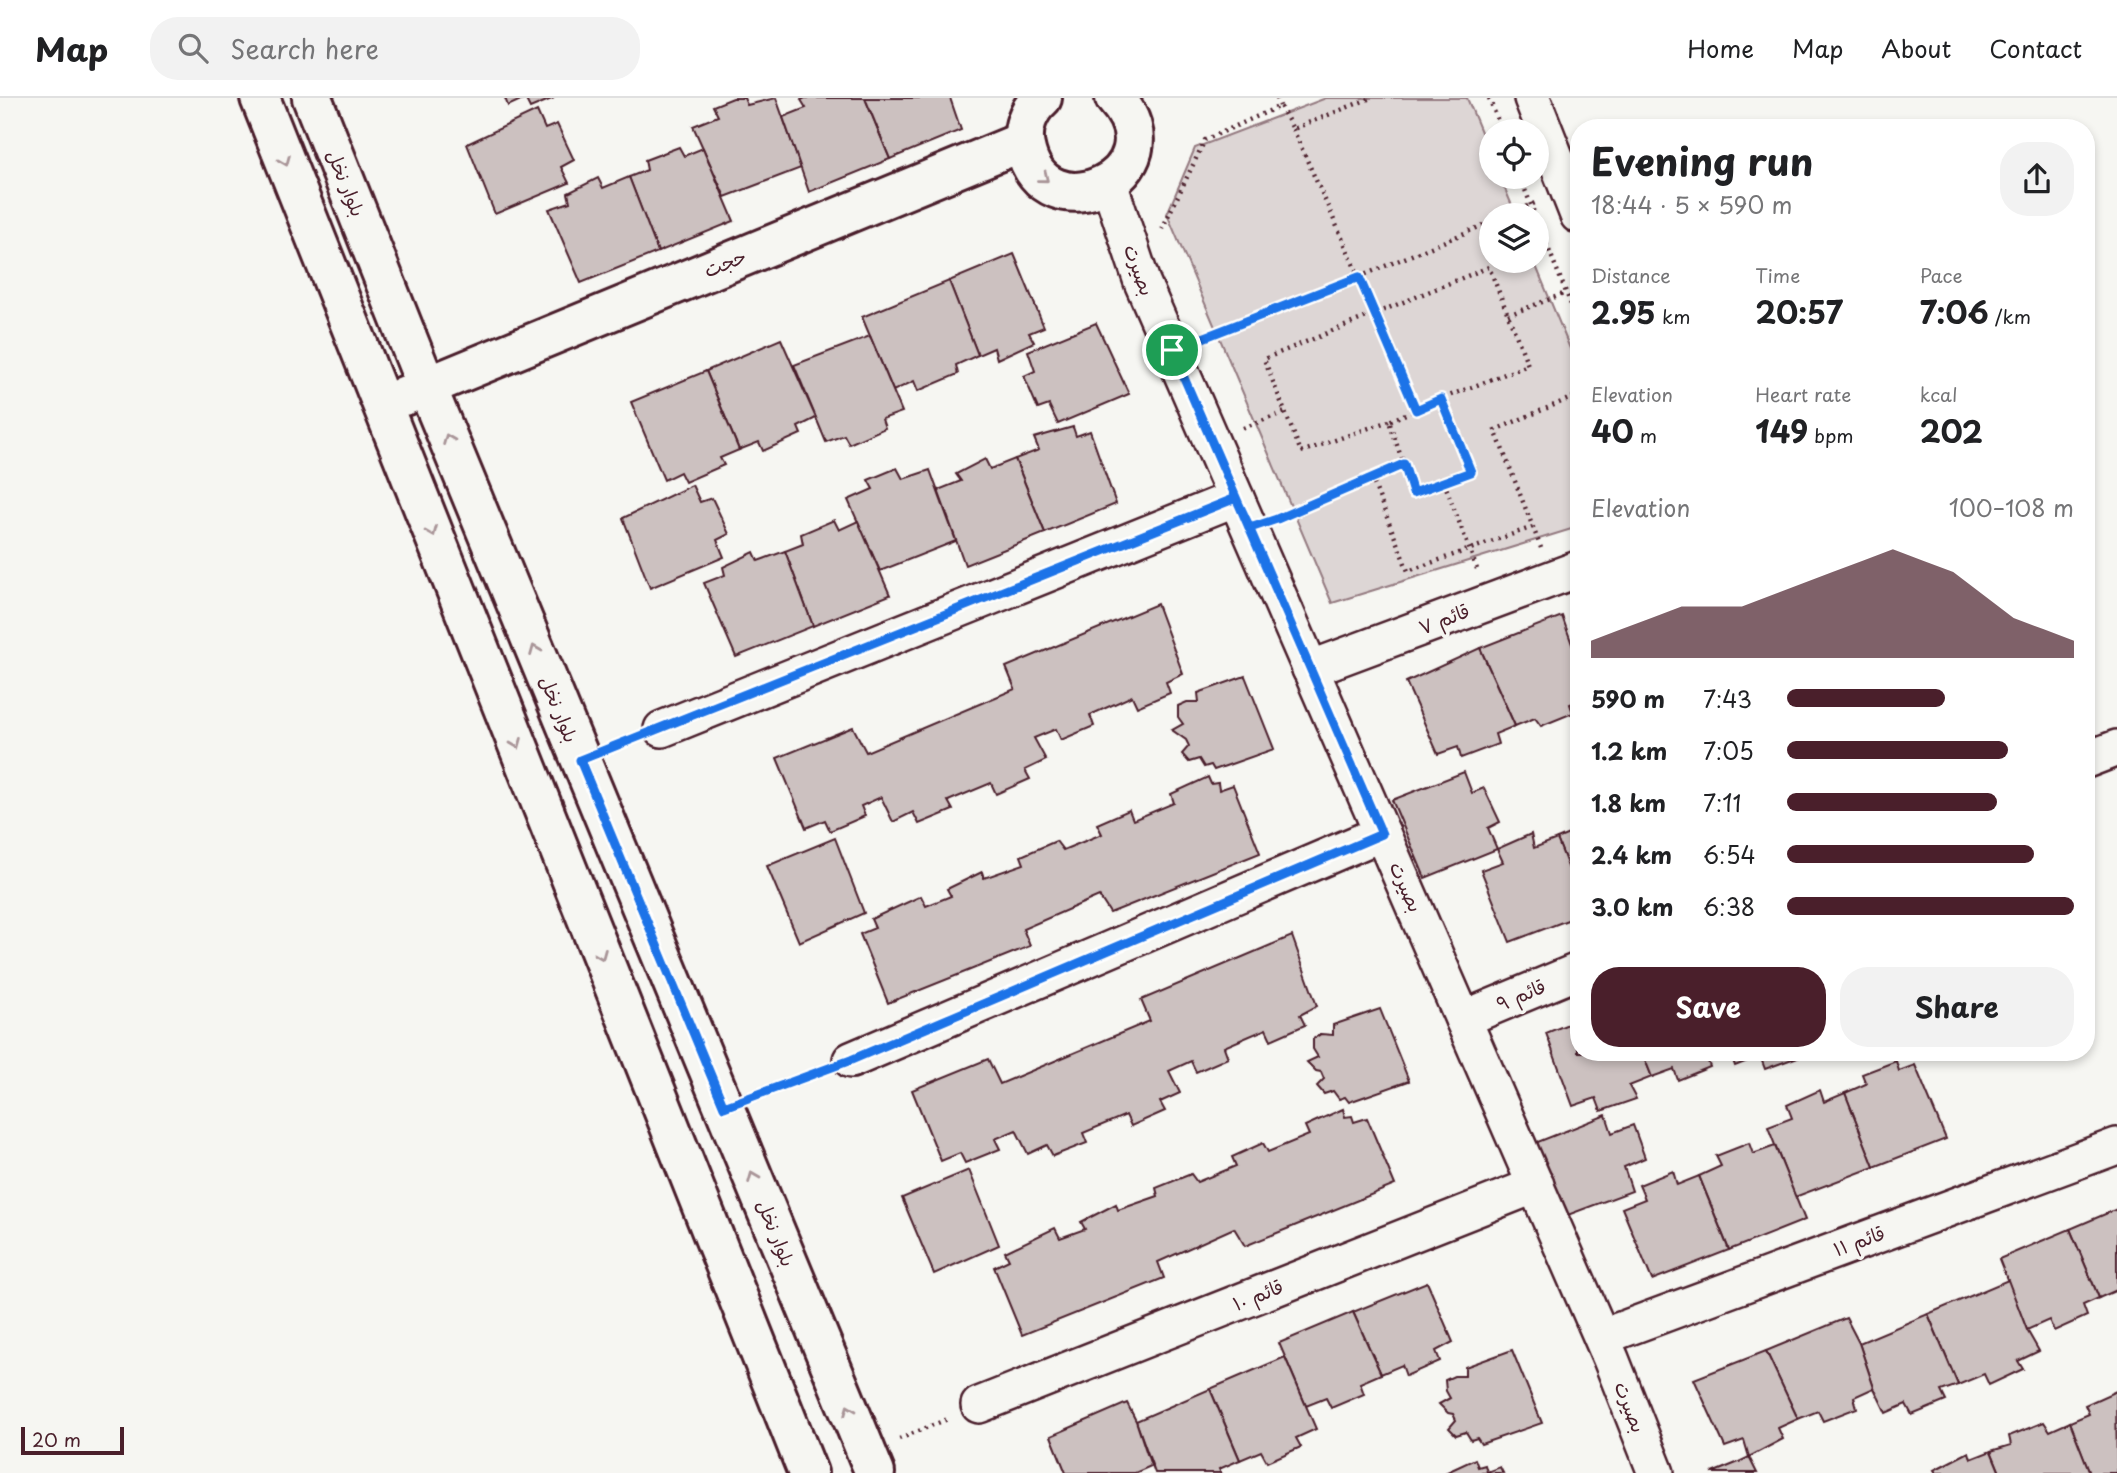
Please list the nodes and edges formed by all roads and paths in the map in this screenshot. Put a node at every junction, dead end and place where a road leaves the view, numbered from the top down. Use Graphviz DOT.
graph roads {
  1 [pos="260,98"];
  2 [pos="312,98"];
  3 [pos="1042,98"];
  4 [pos="1277,98"];
  5 [pos="1371,98"];
  6 [pos="1489,98"];
  7 [pos="1532,98"];
  8 [pos="1131,101"];
  9 [pos="1280,106"];
  10 [pos="1497,119"];
  11 [pos="1293,129"];
  12 [pos="1024,141"];
  13 [pos="1110,183"];
  14 [pos="1570,195"];
  15 [pos="1479,227"];
  16 [pos="1164,236"];
  17 [pos="1549,248"];
  18 [pos="1359,277"];
  19 [pos="1567,293"];
  20 [pos="1570,301"];
  21 [pos="1374,312"];
  22 [pos="1508,315"];
  23 [pos="1199,326"];
  24 [pos="1204,338"];
  25 [pos="1172,350"];
  26 [pos="1209,351"];
  27 [pos="426,385"];
  28 [pos="1570,398"];
  29 [pos="1441,399"];
  30 [pos="382,406"];
  31 [pos="1416,410"];
  32 [pos="1285,412"];
  33 [pos="1389,421"];
  34 [pos="1211,441"];
  35 [pos="1404,464"];
  36 [pos="1372,479"];
  37 [pos="1444,482"];
  38 [pos="1243,513"];
  39 [pos="1533,527"];
  40 [pos="1553,543"];
  41 [pos="1469,550"];
  42 [pos="1528,553"];
  43 [pos="1558,565"];
  44 [pos="1479,572"];
  45 [pos="1310,669"];
  46 [pos="662,729"];
  47 [pos="2117,748"];
  48 [pos="2095,757"];
  49 [pos="580,760"];
  50 [pos="1382,834"];
  51 [pos="1570,974"];
  52 [pos="1463,1019"];
  53 [pos="851,1060"];
  54 [pos="724,1107"];
  55 [pos="2117,1146"];
  56 [pos="1536,1185"];
  57 [pos="1602,1337"];
  58 [pos="979,1405"];
  59 [pos="871,1463"];
  60 [pos="808,1473"];
  61 [pos="1656,1473"];
  1 -- 30 [label="street, one-way"];
  2 -- 27 [label="street, بلوار نخل"];
  3 -- 12 [label="street"];
  4 -- 9 [label="path"];
  5 -- 11 [label="path"];
  6 -- 10 [label="path"];
  7 -- 14 [label="street"];
  8 -- 13 [label="street"];
  9 -- 11 [label="path"];
  9 -- 16 [label="path"];
  11 -- 18 [label="path"];
  12 -- 13 [label="street, one-way"];
  12 -- 27 [label="street, حجت"];
  13 -- 25 [label="street, بصیرت"];
  15 -- 18 [label="path"];
  17 -- 19 [label="path"];
  18 -- 21 [label="path"];
  18 -- 24 [label="path"];
  19 -- 20 [label="path"];
  19 -- 22 [label="path"];
  21 -- 22 [label="path"];
  21 -- 31 [label="path"];
  21 -- 32 [label="path"];
  22 -- 29 [label="path"];
  23 -- 24 [label="path"];
  24 -- 25 [label="path"];
  24 -- 26 [label="path"];
  25 -- 34 [label="street, بصیرت"];
  27 -- 30 [label="street, حجت"];
  49 -- 27 [label="street, بلوار نخل, one-way"];
  28 -- 39 [label="path"];
  29 -- 31 [label="path"];
  29 -- 37 [label="path"];
  30 -- 60 [label="street, one-way"];
  31 -- 33 [label="path"];
  32 -- 33 [label="path"];
  32 -- 34 [label="path"];
  33 -- 35 [label="path"];
  34 -- 38 [label="street, بصیرت"];
  35 -- 36 [label="path"];
  35 -- 37 [label="path"];
  36 -- 38 [label="path"];
  36 -- 41 [label="path"];
  37 -- 41 [label="path"];
  38 -- 45 [label="street, بصیرت"];
  38 -- 46 [label="street"];
  39 -- 41 [label="path"];
  39 -- 43 [label="path"];
  40 -- 43 [label="path"];
  41 -- 44 [label="path"];
  42 -- 43 [label="path"];
  43 -- 45 [label="street, قائم ۷"];
  45 -- 50 [label="street, بصیرت"];
  46 -- 49 [label="path"];
  47 -- 48 [label="street"];
  49 -- 54 [label="street, بلوار نخل"];
  50 -- 52 [label="street, بصیرت"];
  50 -- 53 [label="street"];
  51 -- 52 [label="street, قائم ۹"];
  52 -- 56 [label="street, بصیرت"];
  53 -- 54 [label="path"];
  59 -- 54 [label="street, بلوار نخل, one-way"];
  55 -- 57 [label="street, قائم ۱۱"];
  56 -- 57 [label="street, بصیرت"];
  56 -- 58 [label="street, قائم ۱۰"];
  57 -- 61 [label="street, بصیرت"];
  58 -- 59 [label="path"];
}
